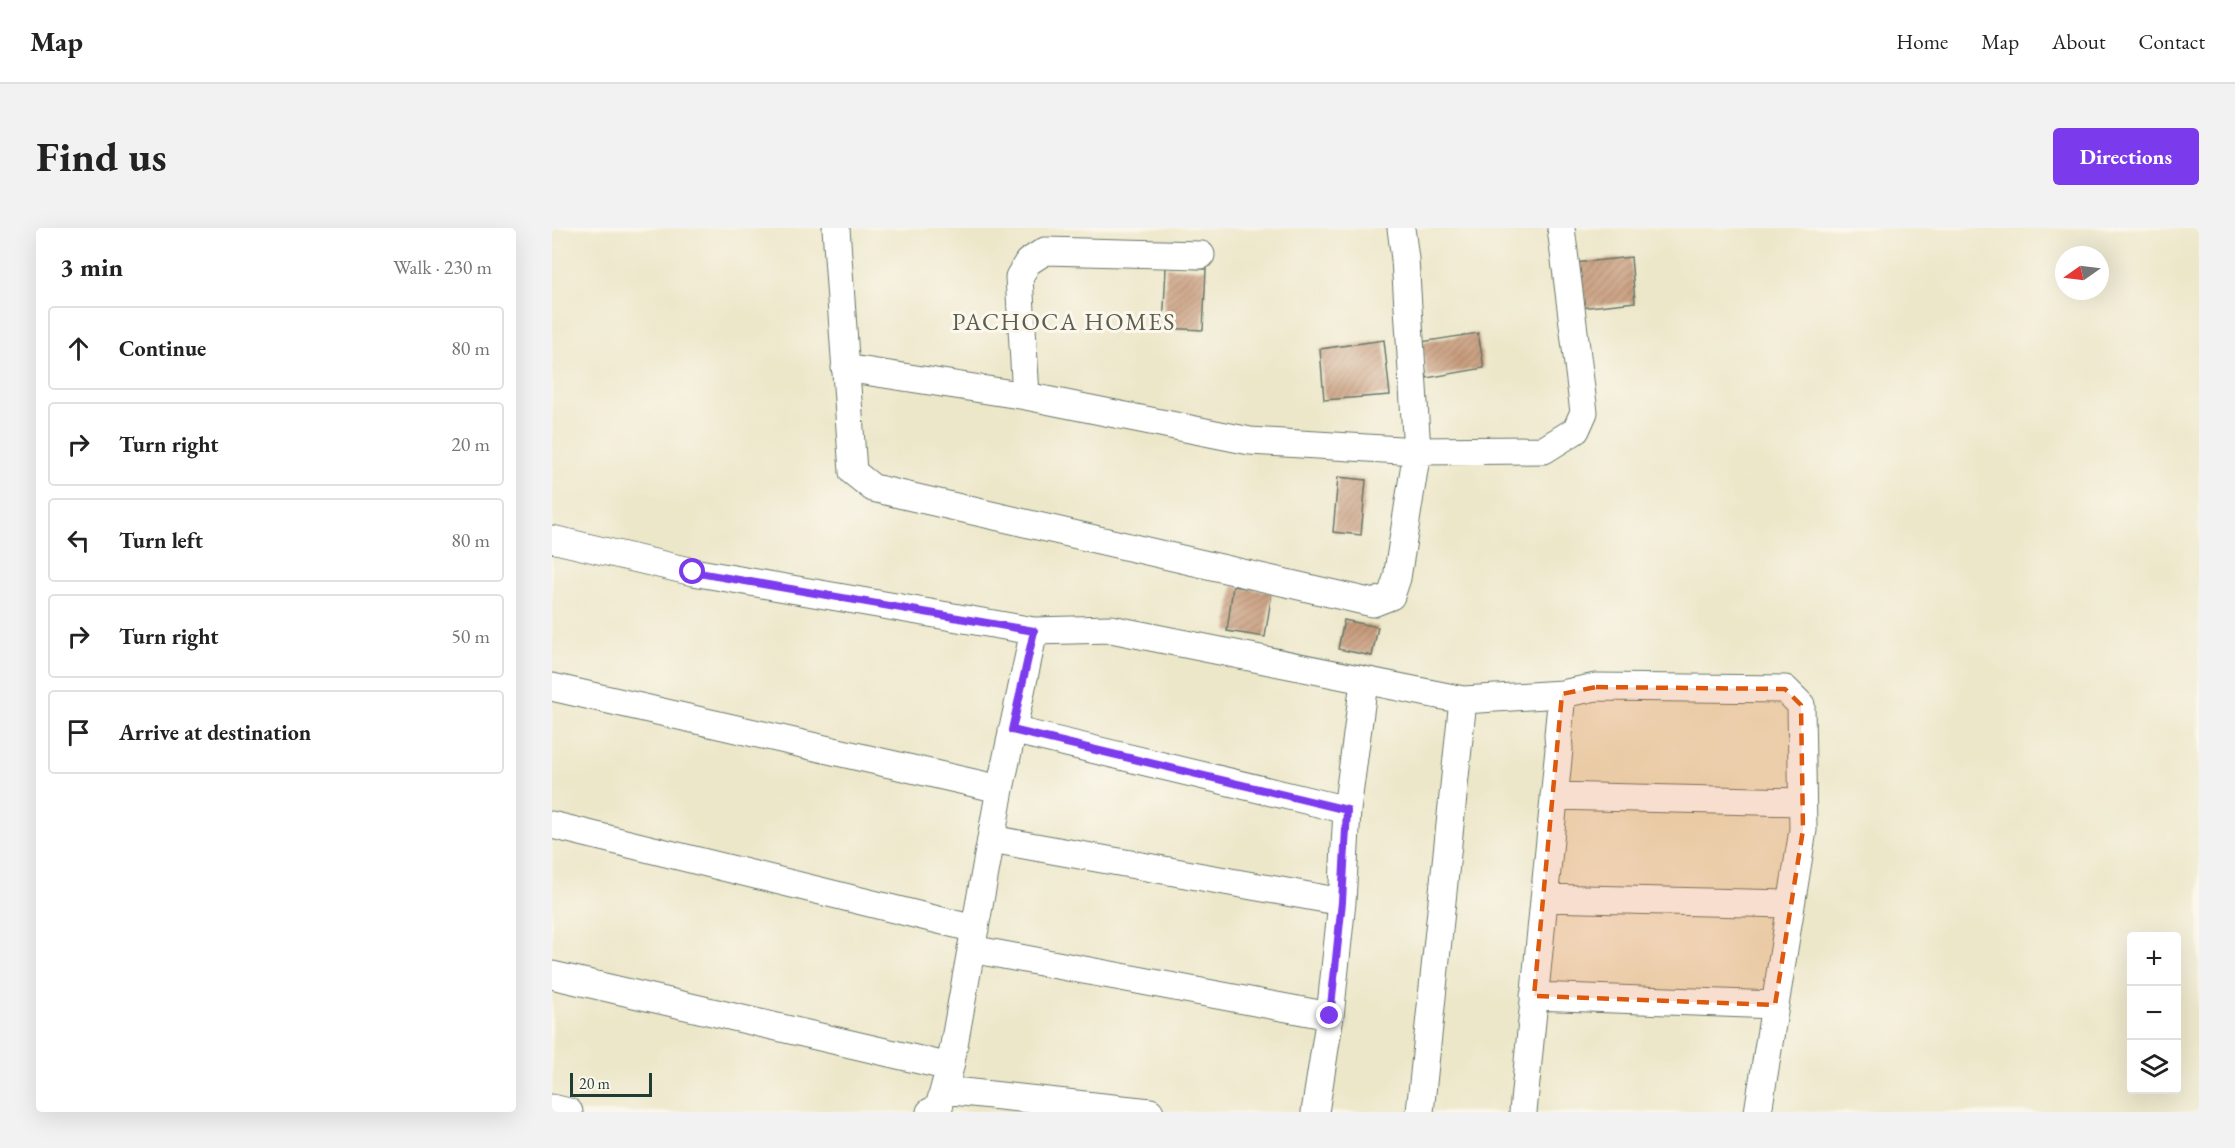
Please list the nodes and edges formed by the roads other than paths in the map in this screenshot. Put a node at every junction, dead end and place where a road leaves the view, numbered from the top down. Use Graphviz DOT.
graph roads {
  1 [pos="836,228"];
  2 [pos="1401,228"];
  3 [pos="1561,228"];
  4 [pos="1201,255"];
  5 [pos="845,368"];
  6 [pos="1026,396"];
  7 [pos="1417,452"];
  8 [pos="552,539"];
  9 [pos="1034,631"];
  10 [pos="1364,681"];
  11 [pos="552,687"];
  12 [pos="1562,694"];
  13 [pos="1463,700"];
  14 [pos="1012,730"];
  15 [pos="1000,789"];
  16 [pos="1554,796"];
  17 [pos="1802,802"];
  18 [pos="1347,810"];
  19 [pos="552,825"];
  20 [pos="991,839"];
  21 [pos="1544,898"];
  22 [pos="1342,902"];
  23 [pos="1791,904"];
  24 [pos="973,939"];
  25 [pos="552,975"];
  26 [pos="1534,996"];
  27 [pos="1775,1005"];
  28 [pos="1330,1016"];
  29 [pos="941,1090"];
  30 [pos="552,1108"];
  31 [pos="569,1112"];
  32 [pos="1150,1112"];
  33 [pos="1315,1112"];
  34 [pos="1420,1112"];
  35 [pos="1523,1112"];
  36 [pos="1758,1112"];
  1 -- 5 [label="street"];
  2 -- 7 [label="street"];
  3 -- 7 [label="street"];
  4 -- 6 [label="street"];
  5 -- 6 [label="street"];
  5 -- 7 [label="street"];
  6 -- 7 [label="street"];
  8 -- 9 [label="street"];
  9 -- 10 [label="street"];
  9 -- 14 [label="street"];
  10 -- 13 [label="street"];
  10 -- 18 [label="street"];
  11 -- 15 [label="street"];
  12 -- 13 [label="street"];
  12 -- 16 [label="street"];
  12 -- 17 [label="street"];
  13 -- 34 [label="street"];
  14 -- 15 [label="street"];
  14 -- 18 [label="street"];
  15 -- 20 [label="street"];
  16 -- 17 [label="street"];
  16 -- 21 [label="street"];
  17 -- 23 [label="street"];
  18 -- 22 [label="street"];
  19 -- 24 [label="street"];
  20 -- 22 [label="street"];
  20 -- 24 [label="street"];
  21 -- 23 [label="street"];
  21 -- 26 [label="street"];
  22 -- 28 [label="street"];
  23 -- 27 [label="street"];
  24 -- 28 [label="street"];
  24 -- 29 [label="street"];
  25 -- 29 [label="street"];
  26 -- 27 [label="street"];
  26 -- 35 [label="street"];
  27 -- 36 [label="street"];
  28 -- 33 [label="street"];
  29 -- 32 [label="street"];
  30 -- 31 [label="street"];
}
